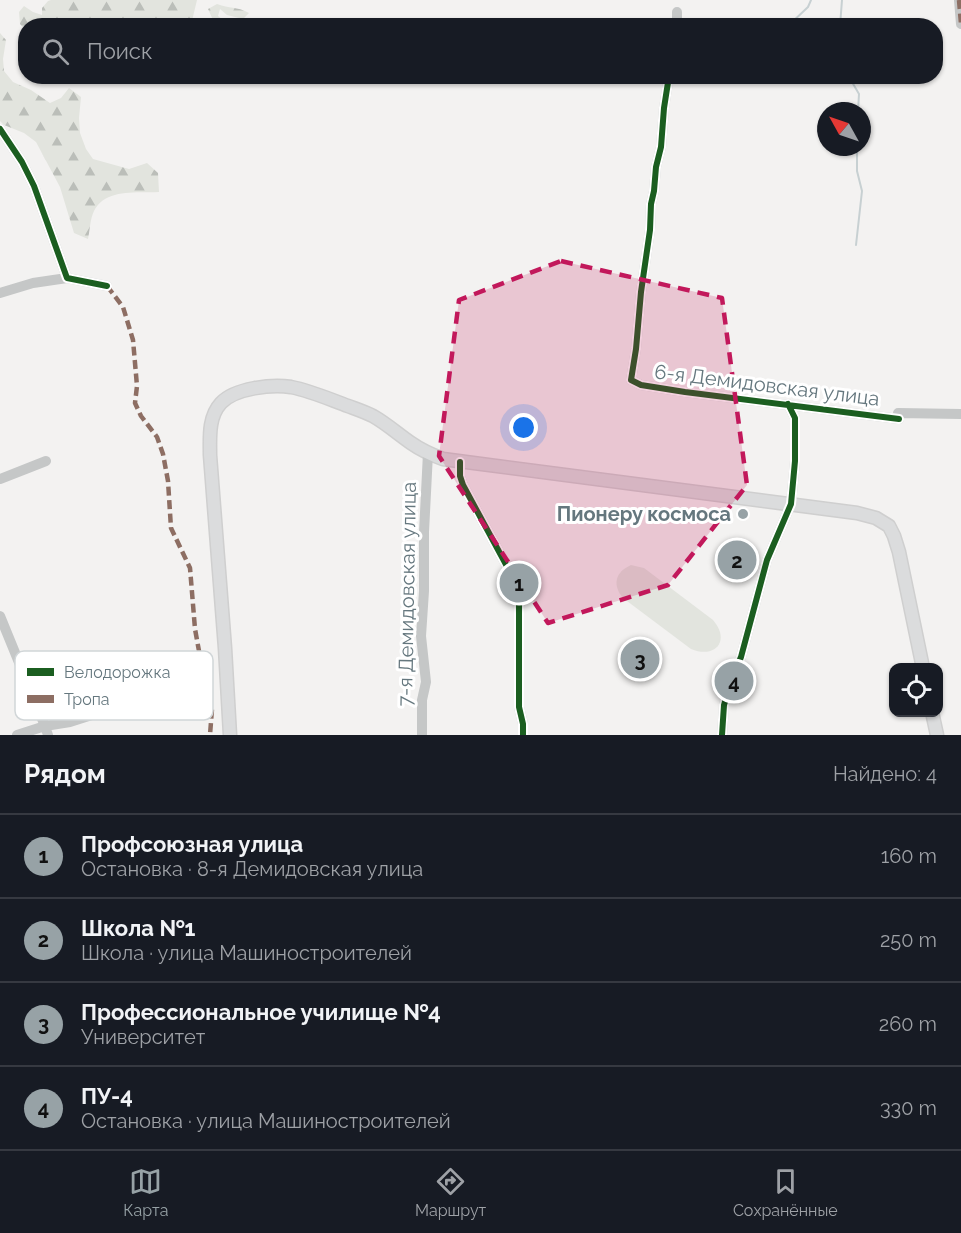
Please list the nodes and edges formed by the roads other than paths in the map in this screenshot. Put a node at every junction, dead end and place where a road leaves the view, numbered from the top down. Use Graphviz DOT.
graph roads {
  1 [pos="959,0"];
  2 [pos="677,12"];
  3 [pos="677,18"];
  4 [pos="961,24"];
  5 [pos="668,84"];
  6 [pos="0,129"];
  7 [pos="67,278"];
  8 [pos="107,286"];
  9 [pos="0,293"];
  10 [pos="788,405"];
  11 [pos="961,414"];
  12 [pos="428,453"];
  13 [pos="46,461"];
  14 [pos="460,462"];
  15 [pos="0,479"];
  16 [pos="791,504"];
  17 [pos="0,616"];
  18 [pos="15,653"];
  19 [pos="922,663"];
  20 [pos="933,717"];
  21 [pos="76,720"];
  22 [pos="46,730"];
  23 [pos="17,735"];
  24 [pos="230,735"];
  25 [pos="422,735"];
  26 [pos="523,735"];
  27 [pos="722,735"];
  28 [pos="937,735"];
  1 -- 4 [label="street"];
  2 -- 3 [label="street"];
  5 -- 10 [label="street, 6-я Демидовская улица"];
  6 -- 7 [label="street"];
  7 -- 8 [label="street"];
  7 -- 9 [label="street"];
  10 -- 11 [label="street, 6-я Демидовская улица"];
  10 -- 16 [label="street"];
  12 -- 14 [label="main road"];
  12 -- 24 [label="main road"];
  12 -- 25 [label="street, 7-я Демидовская улица"];
  13 -- 15 [label="street"];
  14 -- 16 [label="main road"];
  14 -- 26 [label="street"];
  16 -- 19 [label="main road"];
  16 -- 27 [label="street"];
  17 -- 18 [label="street"];
  20 -- 28 [label="main road"];
  21 -- 22 [label="street"];
  22 -- 23 [label="street"];
}
